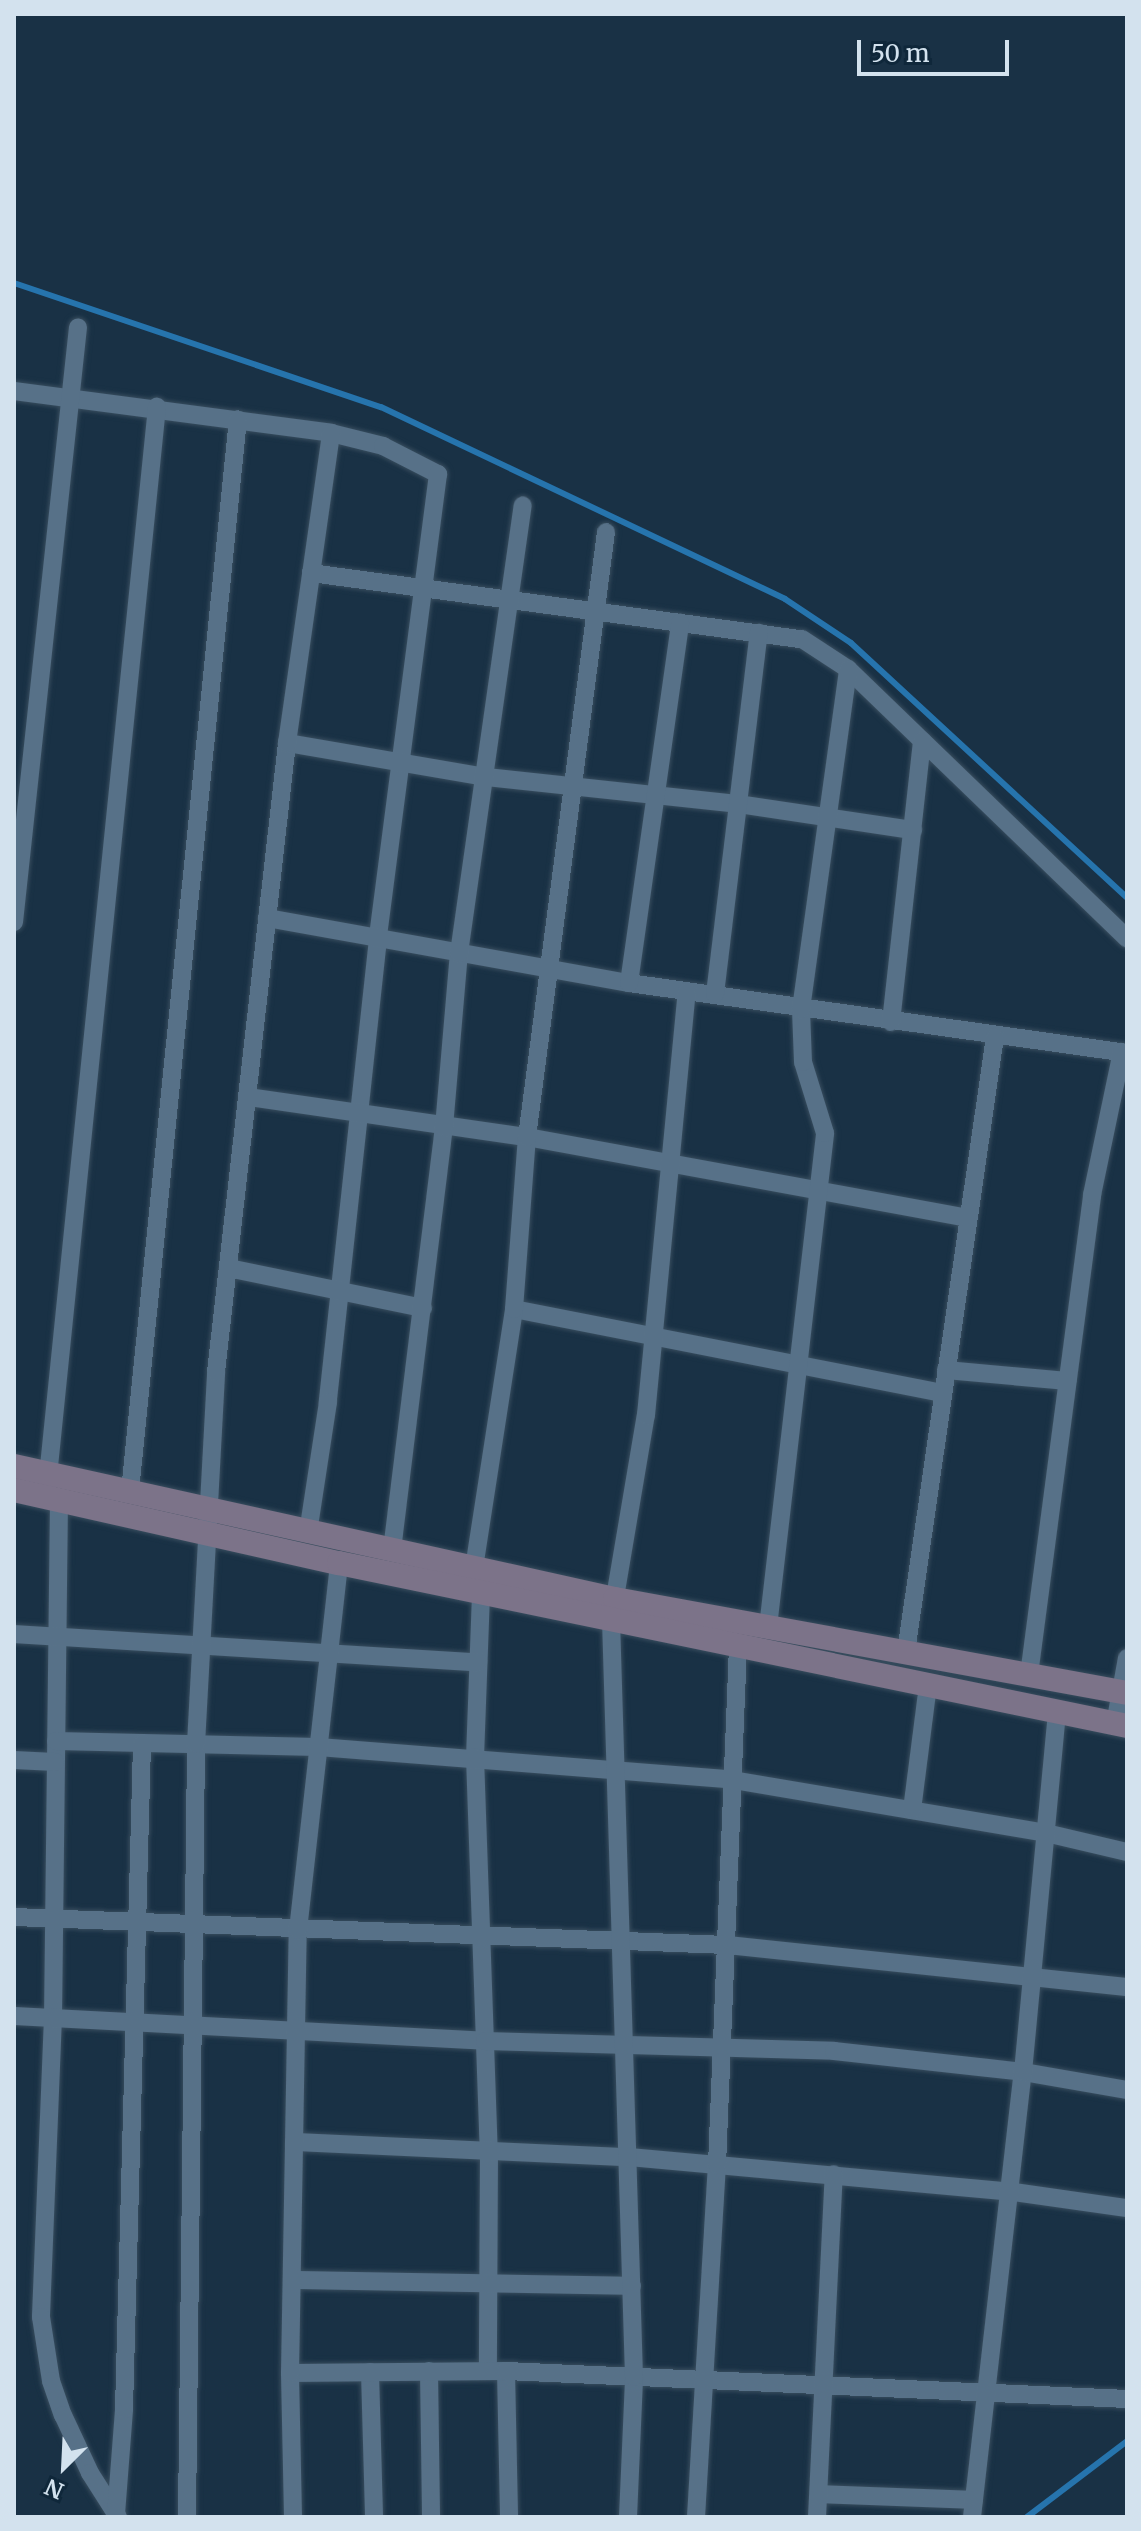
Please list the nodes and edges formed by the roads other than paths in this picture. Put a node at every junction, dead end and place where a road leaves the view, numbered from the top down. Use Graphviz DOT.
graph roads {
  1 [pos="78,327"];
  2 [pos="14,391"];
  3 [pos="70,397"];
  4 [pos="157,407"];
  5 [pos="238,419"];
  6 [pos="331,433"];
  7 [pos="523,506"];
  8 [pos="606,532"];
  9 [pos="311,573"];
  10 [pos="423,589"];
  11 [pos="509,601"];
  12 [pos="593,612"];
  13 [pos="680,623"];
  14 [pos="759,633"];
  15 [pos="848,669"];
  16 [pos="922,741"];
  17 [pos="287,743"];
  18 [pos="399,763"];
  19 [pos="486,777"];
  20 [pos="569,788"];
  21 [pos="655,798"];
  22 [pos="738,804"];
  23 [pos="827,818"];
  24 [pos="913,830"];
  25 [pos="267,918"];
  26 [pos="14,922"];
  27 [pos="1127,938"];
  28 [pos="378,939"];
  29 [pos="459,953"];
  30 [pos="548,969"];
  31 [pos="629,983"];
  32 [pos="687,992"];
  33 [pos="715,994"];
  34 [pos="801,1009"];
  35 [pos="891,1022"];
  36 [pos="995,1037"];
  37 [pos="1124,1053"];
  38 [pos="248,1097"];
  39 [pos="361,1113"];
  40 [pos="444,1127"];
  41 [pos="527,1137"];
  42 [pos="670,1167"];
  43 [pos="818,1194"];
  44 [pos="967,1218"];
  45 [pos="228,1268"];
  46 [pos="340,1293"];
  47 [pos="423,1308"];
  48 [pos="514,1309"];
  49 [pos="651,1338"];
  50 [pos="797,1369"];
  51 [pos="946,1370"];
  52 [pos="1068,1381"];
  53 [pos="943,1393"];
  54 [pos="14,1466"];
  55 [pos="51,1489"];
  56 [pos="14,1490"];
  57 [pos="130,1491"];
  58 [pos="208,1509"];
  59 [pos="308,1532"];
  60 [pos="207,1534"];
  61 [pos="392,1550"];
  62 [pos="339,1563"];
  63 [pos="474,1568"];
  64 [pos="481,1594"];
  65 [pos="613,1610"];
  66 [pos="768,1627"];
  67 [pos="14,1634"];
  68 [pos="59,1636"];
  69 [pos="201,1644"];
  70 [pos="738,1646"];
  71 [pos="906,1652"];
  72 [pos="329,1654"];
  73 [pos="1127,1658"];
  74 [pos="478,1662"];
  75 [pos="1029,1675"];
  76 [pos="928,1685"];
  77 [pos="1124,1692"];
  78 [pos="1057,1710"];
  79 [pos="1121,1725"];
  80 [pos="56,1741"];
  81 [pos="142,1743"];
  82 [pos="196,1744"];
  83 [pos="318,1747"];
  84 [pos="475,1757"];
  85 [pos="14,1760"];
  86 [pos="55,1762"];
  87 [pos="616,1769"];
  88 [pos="733,1780"];
  89 [pos="912,1810"];
  90 [pos="1046,1833"];
  91 [pos="1127,1852"];
  92 [pos="14,1917"];
  93 [pos="53,1918"];
  94 [pos="136,1922"];
  95 [pos="195,1925"];
  96 [pos="298,1930"];
  97 [pos="484,1936"];
  98 [pos="619,1941"];
  99 [pos="727,1945"];
  100 [pos="1029,1973"];
  101 [pos="1127,1987"];
  102 [pos="14,2016"];
  103 [pos="53,2017"];
  104 [pos="134,2020"];
  105 [pos="192,2022"];
  106 [pos="296,2028"];
  107 [pos="485,2041"];
  108 [pos="722,2045"];
  109 [pos="626,2047"];
  110 [pos="1023,2072"];
  111 [pos="1127,2090"];
  112 [pos="294,2142"];
  113 [pos="489,2151"];
  114 [pos="630,2157"];
  115 [pos="717,2165"];
  116 [pos="834,2174"];
  117 [pos="1007,2191"];
  118 [pos="1127,2208"];
  119 [pos="292,2280"];
  120 [pos="489,2281"];
  121 [pos="632,2286"];
  122 [pos="429,2371"];
  123 [pos="497,2371"];
  124 [pos="370,2372"];
  125 [pos="290,2373"];
  126 [pos="634,2377"];
  127 [pos="705,2383"];
  128 [pos="825,2386"];
  129 [pos="987,2390"];
  130 [pos="1127,2399"];
  131 [pos="819,2494"];
  132 [pos="973,2509"];
  133 [pos="117,2516"];
  134 [pos="187,2517"];
  135 [pos="293,2517"];
  136 [pos="374,2517"];
  137 [pos="431,2517"];
  138 [pos="509,2517"];
  139 [pos="628,2517"];
  140 [pos="696,2517"];
  141 [pos="817,2517"];
  1 -- 3 [label="street"];
  2 -- 3 [label="street"];
  3 -- 4 [label="street"];
  3 -- 26 [label="street"];
  4 -- 5 [label="street"];
  4 -- 55 [label="street"];
  5 -- 6 [label="street"];
  5 -- 57 [label="street"];
  6 -- 9 [label="street"];
  6 -- 10 [label="street"];
  7 -- 11 [label="street"];
  8 -- 12 [label="street"];
  9 -- 10 [label="street"];
  9 -- 17 [label="street"];
  10 -- 11 [label="street"];
  10 -- 18 [label="street"];
  11 -- 12 [label="street"];
  11 -- 19 [label="street"];
  12 -- 13 [label="street"];
  12 -- 20 [label="street"];
  13 -- 14 [label="street"];
  13 -- 21 [label="street"];
  14 -- 15 [label="street"];
  14 -- 22 [label="street"];
  15 -- 16 [label="street"];
  15 -- 23 [label="street"];
  16 -- 24 [label="street"];
  16 -- 27 [label="street"];
  17 -- 18 [label="street"];
  17 -- 25 [label="street"];
  18 -- 19 [label="street"];
  18 -- 28 [label="street"];
  19 -- 20 [label="street"];
  19 -- 29 [label="street"];
  20 -- 21 [label="street"];
  20 -- 30 [label="street"];
  21 -- 22 [label="street"];
  21 -- 31 [label="street"];
  22 -- 23 [label="street"];
  22 -- 33 [label="street"];
  23 -- 24 [label="street"];
  23 -- 34 [label="street"];
  24 -- 35 [label="street"];
  25 -- 28 [label="street"];
  25 -- 38 [label="street"];
  28 -- 29 [label="street"];
  28 -- 39 [label="street"];
  29 -- 30 [label="street"];
  29 -- 40 [label="street"];
  30 -- 31 [label="street"];
  30 -- 41 [label="street"];
  31 -- 32 [label="street"];
  32 -- 33 [label="street"];
  32 -- 42 [label="street"];
  33 -- 34 [label="street"];
  34 -- 35 [label="street"];
  34 -- 43 [label="street"];
  35 -- 36 [label="street"];
  36 -- 37 [label="street"];
  36 -- 44 [label="street"];
  37 -- 52 [label="street"];
  38 -- 39 [label="street"];
  38 -- 45 [label="street"];
  39 -- 40 [label="street"];
  39 -- 46 [label="street"];
  40 -- 41 [label="street"];
  40 -- 47 [label="street"];
  41 -- 42 [label="street"];
  41 -- 48 [label="street"];
  42 -- 43 [label="street"];
  42 -- 49 [label="street"];
  43 -- 44 [label="street"];
  43 -- 50 [label="street"];
  44 -- 51 [label="street"];
  45 -- 46 [label="street"];
  45 -- 58 [label="street"];
  46 -- 47 [label="street"];
  46 -- 59 [label="street"];
  47 -- 61 [label="street"];
  48 -- 49 [label="street"];
  48 -- 63 [label="street"];
  49 -- 50 [label="street"];
  49 -- 65 [label="street"];
  50 -- 53 [label="street"];
  50 -- 66 [label="street"];
  51 -- 52 [label="street"];
  51 -- 53 [label="street"];
  52 -- 75 [label="street"];
  53 -- 71 [label="street"];
  54 -- 55 [label="main road"];
  55 -- 56 [label="main road"];
  55 -- 57 [label="main road"];
  55 -- 60 [label="main road"];
  55 -- 68 [label="street"];
  57 -- 58 [label="main road"];
  58 -- 59 [label="main road"];
  58 -- 60 [label="street"];
  59 -- 61 [label="main road"];
  60 -- 62 [label="main road"];
  60 -- 69 [label="street"];
  61 -- 63 [label="main road"];
  62 -- 64 [label="main road"];
  62 -- 72 [label="street"];
  63 -- 65 [label="main road"];
  64 -- 65 [label="main road"];
  64 -- 74 [label="street"];
  65 -- 66 [label="main road"];
  65 -- 70 [label="main road"];
  65 -- 87 [label="street"];
  66 -- 71 [label="main road"];
  67 -- 68 [label="street"];
  68 -- 69 [label="street"];
  68 -- 80 [label="street"];
  69 -- 72 [label="street"];
  69 -- 82 [label="street"];
  70 -- 76 [label="main road"];
  70 -- 88 [label="street"];
  71 -- 75 [label="main road"];
  72 -- 74 [label="street"];
  72 -- 83 [label="street"];
  73 -- 77 [label="street"];
  74 -- 84 [label="street"];
  75 -- 77 [label="main road"];
  76 -- 78 [label="main road"];
  76 -- 89 [label="street"];
  77 -- 79 [label="street"];
  78 -- 79 [label="main road"];
  78 -- 90 [label="street"];
  80 -- 81 [label="street"];
  80 -- 86 [label="street"];
  81 -- 82 [label="street"];
  81 -- 94 [label="street"];
  82 -- 83 [label="street"];
  82 -- 95 [label="street"];
  83 -- 84 [label="street"];
  83 -- 96 [label="street"];
  84 -- 87 [label="street"];
  84 -- 97 [label="street"];
  85 -- 86 [label="street"];
  86 -- 93 [label="street"];
  87 -- 88 [label="street"];
  87 -- 98 [label="street"];
  88 -- 89 [label="street"];
  88 -- 99 [label="street"];
  89 -- 90 [label="street"];
  90 -- 91 [label="street"];
  90 -- 100 [label="street"];
  92 -- 93 [label="street"];
  93 -- 94 [label="street"];
  93 -- 103 [label="street"];
  94 -- 95 [label="street"];
  94 -- 104 [label="street"];
  95 -- 96 [label="street"];
  95 -- 105 [label="street"];
  96 -- 97 [label="street"];
  96 -- 106 [label="street"];
  97 -- 98 [label="street"];
  97 -- 107 [label="street"];
  98 -- 99 [label="street"];
  98 -- 109 [label="street"];
  99 -- 100 [label="street"];
  99 -- 108 [label="street"];
  100 -- 101 [label="street"];
  100 -- 110 [label="street"];
  102 -- 103 [label="street"];
  103 -- 104 [label="street"];
  103 -- 133 [label="street"];
  104 -- 105 [label="street"];
  104 -- 133 [label="street"];
  105 -- 106 [label="street"];
  105 -- 134 [label="street"];
  106 -- 107 [label="street"];
  106 -- 112 [label="street"];
  107 -- 109 [label="street"];
  107 -- 113 [label="street"];
  108 -- 109 [label="street"];
  108 -- 110 [label="street"];
  108 -- 115 [label="street"];
  109 -- 114 [label="street"];
  110 -- 111 [label="street"];
  110 -- 117 [label="street"];
  112 -- 113 [label="street"];
  112 -- 119 [label="street"];
  113 -- 114 [label="street"];
  113 -- 120 [label="street"];
  114 -- 115 [label="street"];
  114 -- 121 [label="street"];
  115 -- 116 [label="street"];
  115 -- 127 [label="street"];
  116 -- 117 [label="street"];
  116 -- 128 [label="street"];
  117 -- 118 [label="street"];
  117 -- 129 [label="street"];
  119 -- 120 [label="street"];
  119 -- 125 [label="street"];
  120 -- 121 [label="street"];
  120 -- 123 [label="street"];
  121 -- 126 [label="street"];
  122 -- 123 [label="street"];
  122 -- 124 [label="street"];
  122 -- 137 [label="street"];
  123 -- 126 [label="street"];
  123 -- 138 [label="street"];
  124 -- 125 [label="street"];
  124 -- 136 [label="street"];
  125 -- 135 [label="street"];
  126 -- 127 [label="street"];
  126 -- 139 [label="street"];
  127 -- 128 [label="street"];
  127 -- 140 [label="street"];
  128 -- 129 [label="street"];
  128 -- 131 [label="street"];
  129 -- 130 [label="street"];
  129 -- 132 [label="street"];
  131 -- 132 [label="street"];
  131 -- 141 [label="street"];
}
